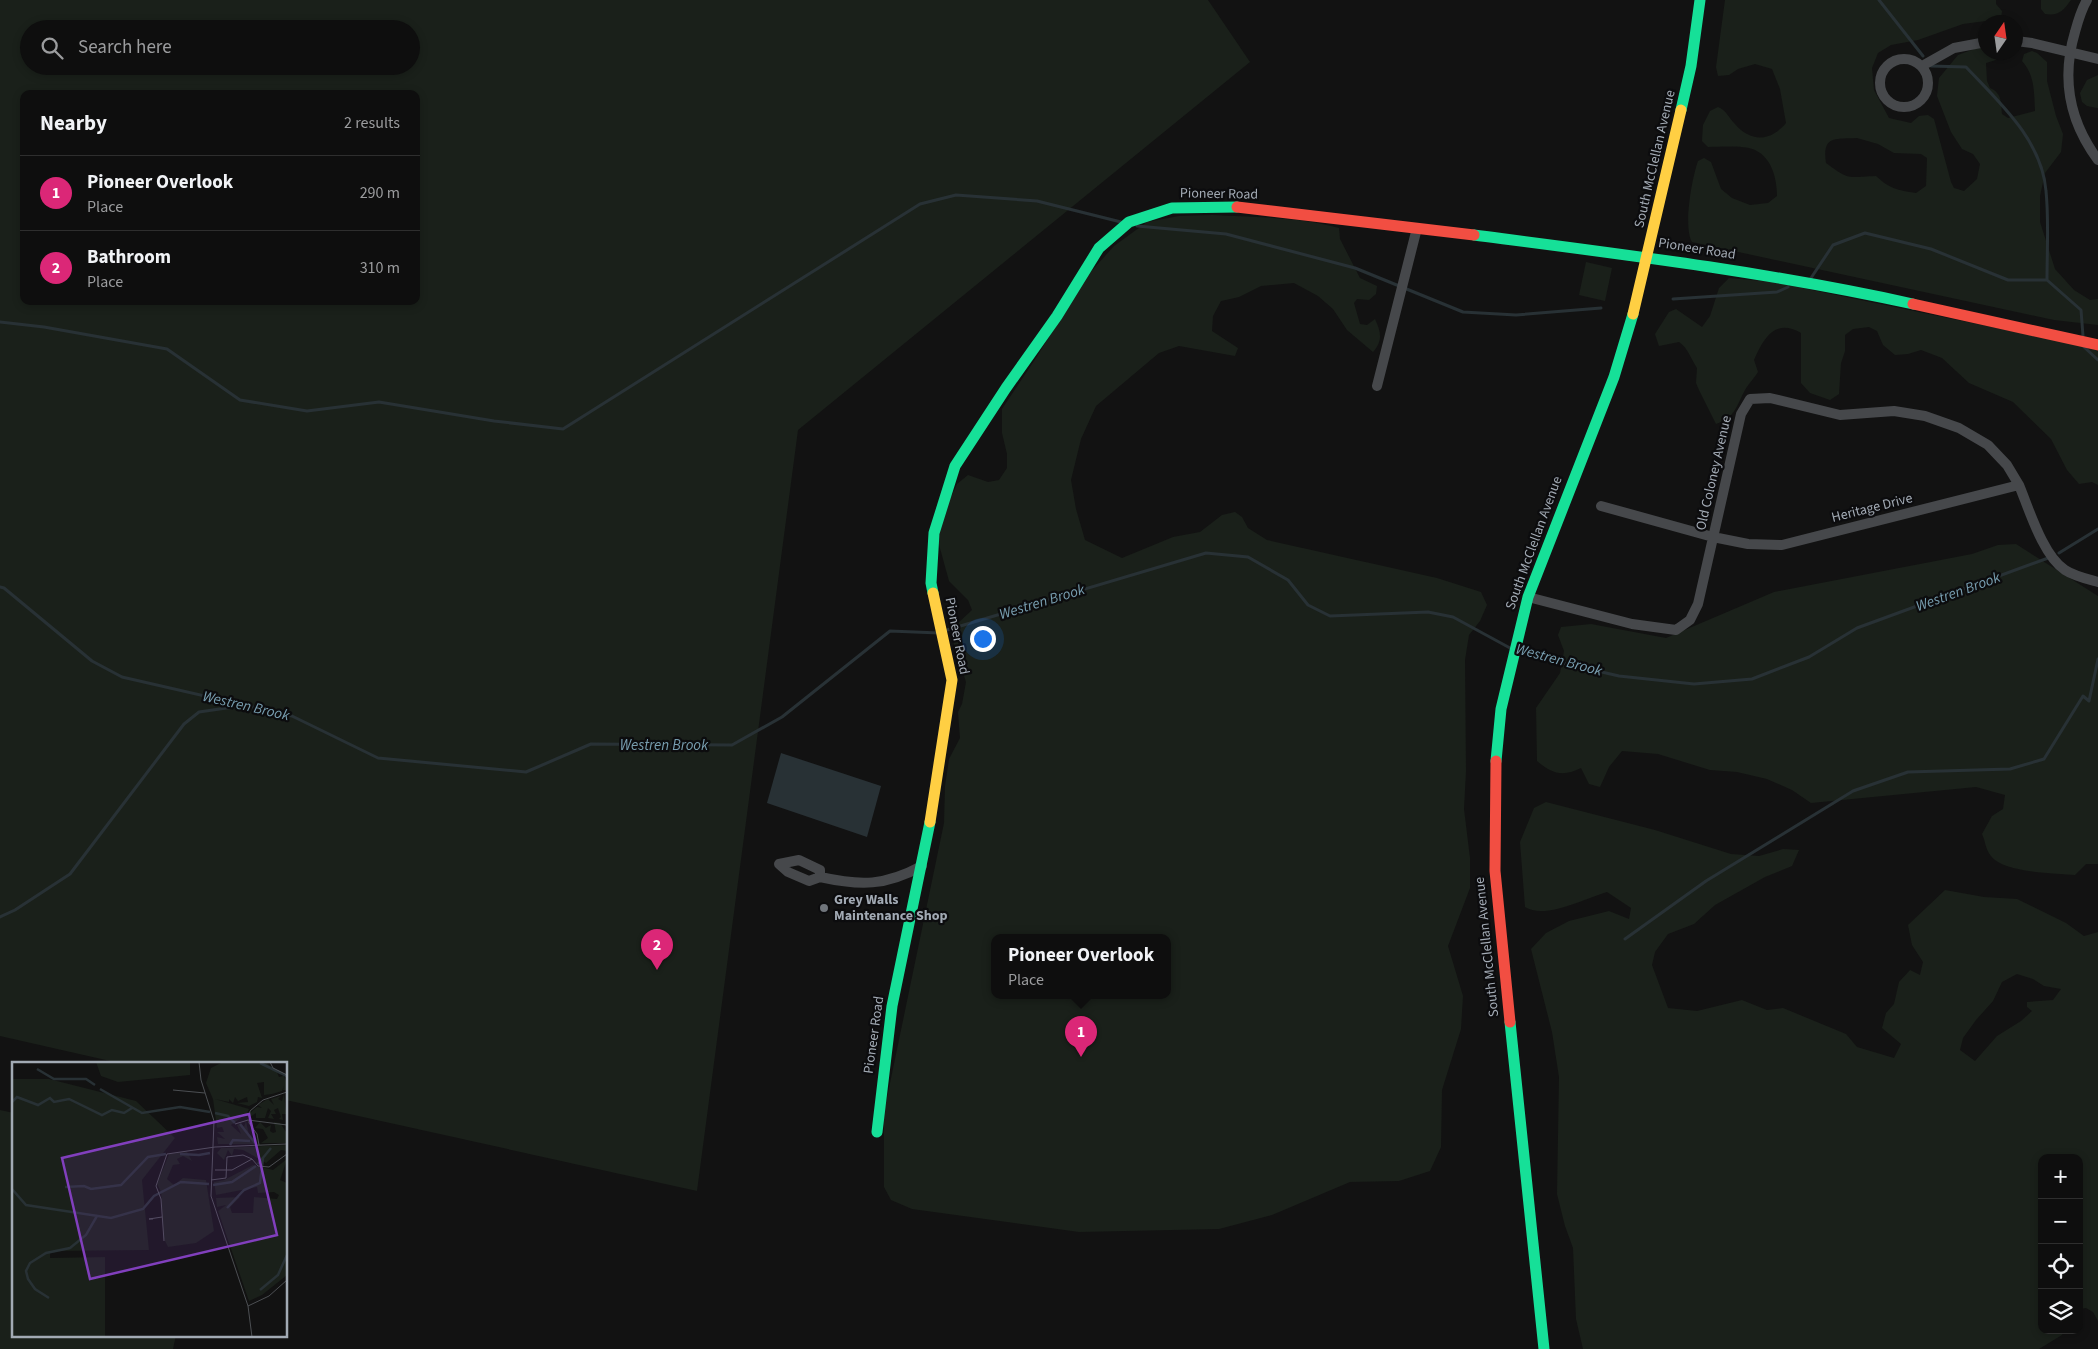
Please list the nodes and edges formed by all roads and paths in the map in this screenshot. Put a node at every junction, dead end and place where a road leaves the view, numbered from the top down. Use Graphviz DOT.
graph roads {
  1 [pos="1700,0"];
  2 [pos="2087,0"];
  3 [pos="2023,42"];
  4 [pos="1978,43"];
  5 [pos="2070,51"];
  6 [pos="2098,59"];
  7 [pos="1922,66"];
  8 [pos="2098,160"];
  9 [pos="1417,228"];
  10 [pos="1649,257"];
  11 [pos="2098,345"];
  12 [pos="1377,386"];
  13 [pos="2019,485"];
  14 [pos="1601,506"];
  15 [pos="1713,537"];
  16 [pos="2098,582"];
  17 [pos="1528,597"];
  18 [pos="922,866"];
  19 [pos="820,877"];
  20 [pos="877,1132"];
  21 [pos="1544,1349"];
  1 -- 10 [label="street, South McClellan Avenue"];
  2 -- 5 [label="street"];
  3 -- 5 [label="street"];
  4 -- 7 [label="street"];
  5 -- 6 [label="street"];
  5 -- 8 [label="street"];
  7 -- 7 [label="street"];
  9 -- 10 [label="street, Pioneer Road"];
  9 -- 12 [label="street"];
  9 -- 18 [label="street, Pioneer Road"];
  10 -- 11 [label="street, Pioneer Road"];
  10 -- 17 [label="street, South McClellan Avenue"];
  13 -- 15 [label="street, Heritage Drive"];
  13 -- 15 [label="street, Old Coloney Avenue"];
  13 -- 16 [label="street"];
  14 -- 15 [label="street, Heritage Drive"];
  15 -- 17 [label="street, Old Coloney Avenue"];
  17 -- 21 [label="street, South McClellan Avenue"];
  18 -- 19 [label="street"];
  18 -- 20 [label="street, Pioneer Road"];
}
